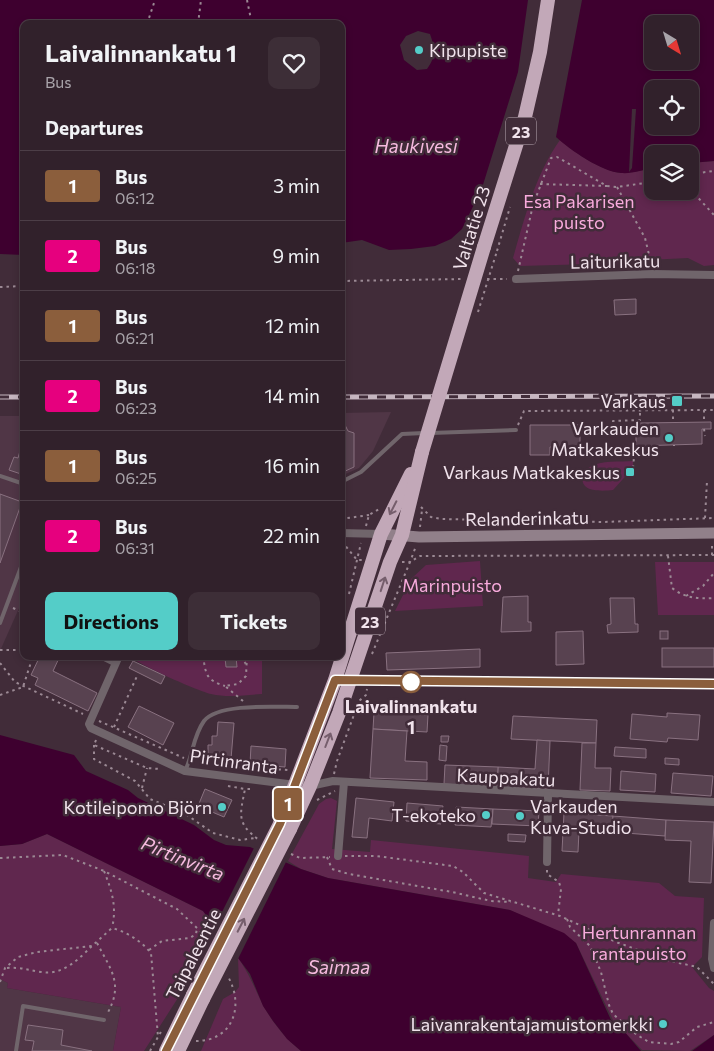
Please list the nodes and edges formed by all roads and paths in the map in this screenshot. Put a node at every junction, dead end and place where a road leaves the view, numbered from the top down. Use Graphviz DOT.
graph roads {
  1 [pos="155,0"];
  2 [pos="201,0"];
  3 [pos="247,0"];
  4 [pos="547,4"];
  5 [pos="148,20"];
  6 [pos="198,20"];
  7 [pos="251,20"];
  8 [pos="699,171"];
  9 [pos="714,172"];
  10 [pos="644,183"];
  11 [pos="540,184"];
  12 [pos="607,186"];
  13 [pos="617,187"];
  14 [pos="699,199"];
  15 [pos="714,215"];
  16 [pos="653,274"];
  17 [pos="714,275"];
  18 [pos="516,278"];
  19 [pos="468,279"];
  20 [pos="486,279"];
  21 [pos="345,281"];
  22 [pos="20,286"];
  23 [pos="0,287"];
  24 [pos="675,398"];
  25 [pos="640,410"];
  26 [pos="674,410"];
  27 [pos="704,410"];
  28 [pos="714,410"];
  29 [pos="673,422"];
  30 [pos="704,422"];
  31 [pos="635,425"];
  32 [pos="704,429"];
  33 [pos="516,430"];
  34 [pos="705,436"];
  35 [pos="635,446"];
  36 [pos="421,456"];
  37 [pos="633,468"];
  38 [pos="0,476"];
  39 [pos="345,480"];
  40 [pos="707,481"];
  41 [pos="20,483"];
  42 [pos="420,504"];
  43 [pos="369,515"];
  44 [pos="345,518"];
  45 [pos="705,518"];
  46 [pos="714,518"];
  47 [pos="345,533"];
  48 [pos="714,533"];
  49 [pos="380,534"];
  50 [pos="402,535"];
  51 [pos="345,545"];
  52 [pos="668,555"];
  53 [pos="714,555"];
  54 [pos="357,560"];
  55 [pos="20,569"];
  56 [pos="714,573"];
  57 [pos="686,596"];
  58 [pos="714,598"];
  59 [pos="6,606"];
  60 [pos="20,611"];
  61 [pos="0,623"];
  62 [pos="345,648"];
  63 [pos="0,650"];
  64 [pos="20,650"];
  65 [pos="371,656"];
  66 [pos="33,660"];
  67 [pos="106,660"];
  68 [pos="118,660"];
  69 [pos="204,660"];
  70 [pos="244,660"];
  71 [pos="247,660"];
  72 [pos="341,660"];
  73 [pos="0,663"];
  74 [pos="116,665"];
  75 [pos="247,667"];
  76 [pos="137,676"];
  77 [pos="335,680"];
  78 [pos="351,680"];
  79 [pos="369,681"];
  80 [pos="714,684"];
  81 [pos="225,686"];
  82 [pos="23,687"];
  83 [pos="0,695"];
  84 [pos="297,707"];
  85 [pos="250,708"];
  86 [pos="90,721"];
  87 [pos="114,727"];
  88 [pos="94,745"];
  89 [pos="190,761"];
  90 [pos="218,766"];
  91 [pos="147,768"];
  92 [pos="292,770"];
  93 [pos="186,771"];
  94 [pos="333,781"];
  95 [pos="344,782"];
  96 [pos="296,785"];
  97 [pos="310,786"];
  98 [pos="142,789"];
  99 [pos="343,792"];
  100 [pos="548,795"];
  101 [pos="714,802"];
  102 [pos="313,805"];
  103 [pos="285,827"];
  104 [pos="256,838"];
  105 [pos="340,856"];
  106 [pos="326,857"];
  107 [pos="0,858"];
  108 [pos="546,862"];
  109 [pos="104,871"];
  110 [pos="513,902"];
  111 [pos="558,915"];
  112 [pos="568,919"];
  113 [pos="714,923"];
  114 [pos="112,928"];
  115 [pos="197,928"];
  116 [pos="97,943"];
  117 [pos="92,946"];
  118 [pos="209,946"];
  119 [pos="149,950"];
  120 [pos="5,968"];
  121 [pos="714,968"];
  122 [pos="224,970"];
  123 [pos="1,976"];
  124 [pos="0,982"];
  125 [pos="714,984"];
  126 [pos="198,997"];
  127 [pos="104,1020"];
  128 [pos="714,1022"];
  129 [pos="158,1036"];
  130 [pos="196,1041"];
  131 [pos="16,1051"];
  132 [pos="166,1051"];
  133 [pos="178,1051"];
  1 -- 5 [label="path"];
  2 -- 6 [label="path"];
  3 -- 7 [label="path"];
  4 -- 36 [label="highway, Valtatie 23 / 23, bridge"];
  8 -- 9 [label="path"];
  10 -- 13 [label="path"];
  11 -- 12 [label="path"];
  11 -- 12 [label="path"];
  11 -- 18 [label="path"];
  12 -- 13 [label="path"];
  13 -- 16 [label="path"];
  14 -- 15 [label="path"];
  16 -- 17 [label="street, Laiturikatu"];
  16 -- 18 [label="street, Laiturikatu"];
  18 -- 20 [label="path"];
  19 -- 21 [label="path"];
  22 -- 23 [label="path"];
  24 -- 26 [label="path"];
  25 -- 26 [label="path"];
  25 -- 31 [label="path"];
  25 -- 33 [label="path"];
  26 -- 27 [label="path"];
  26 -- 29 [label="path"];
  27 -- 28 [label="path"];
  27 -- 30 [label="path"];
  32 -- 34 [label="path"];
  33 -- 39 [label="lane"];
  35 -- 37 [label="path"];
  36 -- 49 [label="highway, Valtatie 23 / 23, one-way"];
  36 -- 50 [label="highway, Valtatie 23 / 23"];
  38 -- 41 [label="lane"];
  40 -- 45 [label="path"];
  42 -- 45 [label="path"];
  43 -- 44 [label="path"];
  45 -- 46 [label="path"];
  47 -- 49 [label="street, Relanderinkatu"];
  48 -- 50 [label="main road, Relanderinkatu"];
  49 -- 50 [label="main road, Relanderinkatu"];
  49 -- 62 [label="highway, 23"];
  78 -- 50 [label="highway, 23, one-way"];
  51 -- 54 [label="path"];
  52 -- 53 [label="path"];
  52 -- 57 [label="path"];
  52 -- 65 [label="path"];
  55 -- 59 [label="lane"];
  56 -- 57 [label="path"];
  57 -- 58 [label="path"];
  59 -- 60 [label="path"];
  59 -- 61 [label="lane"];
  63 -- 64 [label="path"];
  66 -- 82 [label="path"];
  67 -- 74 [label="lane"];
  68 -- 74 [label="street"];
  69 -- 81 [label="path"];
  70 -- 75 [label="path"];
  71 -- 75 [label="path"];
  72 -- 77 [label="highway, 23"];
  73 -- 82 [label="path"];
  74 -- 86 [label="street"];
  75 -- 81 [label="path"];
  76 -- 87 [label="path"];
  77 -- 78 [label="street"];
  77 -- 96 [label="highway, Taipaleentie / 23"];
  78 -- 79 [label="street"];
  97 -- 78 [label="highway, Taipaleentie / 23, one-way"];
  79 -- 80 [label="street"];
  79 -- 94 [label="path"];
  81 -- 85 [label="path"];
  82 -- 83 [label="path"];
  82 -- 86 [label="path"];
  84 -- 85 [label="lane"];
  85 -- 89 [label="lane"];
  86 -- 87 [label="path"];
  86 -- 93 [label="street, Pirtinranta"];
  87 -- 89 [label="path"];
  88 -- 98 [label="path"];
  89 -- 93 [label="lane"];
  90 -- 92 [label="path"];
  91 -- 98 [label="path"];
  93 -- 96 [label="street, Pirtinranta"];
  94 -- 95 [label="street, Kauppakatu"];
  94 -- 97 [label="street, Kauppakatu"];
  95 -- 99 [label="street"];
  95 -- 100 [label="street, Kauppakatu"];
  96 -- 97 [label="street, Kauppakatu"];
  96 -- 103 [label="highway, Taipaleentie / 23"];
  97 -- 103 [label="highway, Taipaleentie / 23"];
  98 -- 104 [label="path"];
  99 -- 102 [label="path"];
  99 -- 105 [label="street"];
  100 -- 101 [label="street, Kauppakatu"];
  100 -- 108 [label="street"];
  103 -- 126 [label="highway, Taipaleentie / 23, bridge"];
  105 -- 110 [label="path"];
  106 -- 110 [label="path"];
  107 -- 109 [label="path"];
  108 -- 111 [label="path"];
  109 -- 114 [label="path"];
  109 -- 115 [label="path"];
  110 -- 111 [label="path"];
  111 -- 112 [label="path"];
  112 -- 125 [label="path"];
  112 -- 128 [label="path"];
  113 -- 121 [label="street"];
  114 -- 116 [label="path"];
  114 -- 119 [label="path"];
  115 -- 118 [label="path"];
  115 -- 119 [label="path"];
  116 -- 117 [label="path"];
  116 -- 127 [label="path"];
  117 -- 120 [label="path"];
  117 -- 120 [label="path"];
  119 -- 129 [label="path"];
  120 -- 123 [label="path"];
  122 -- 130 [label="path"];
  123 -- 124 [label="path"];
  126 -- 132 [label="highway, Taipaleentie / 23"];
  126 -- 133 [label="highway, Taipaleentie / 23"];
  127 -- 131 [label="lane"];
}
